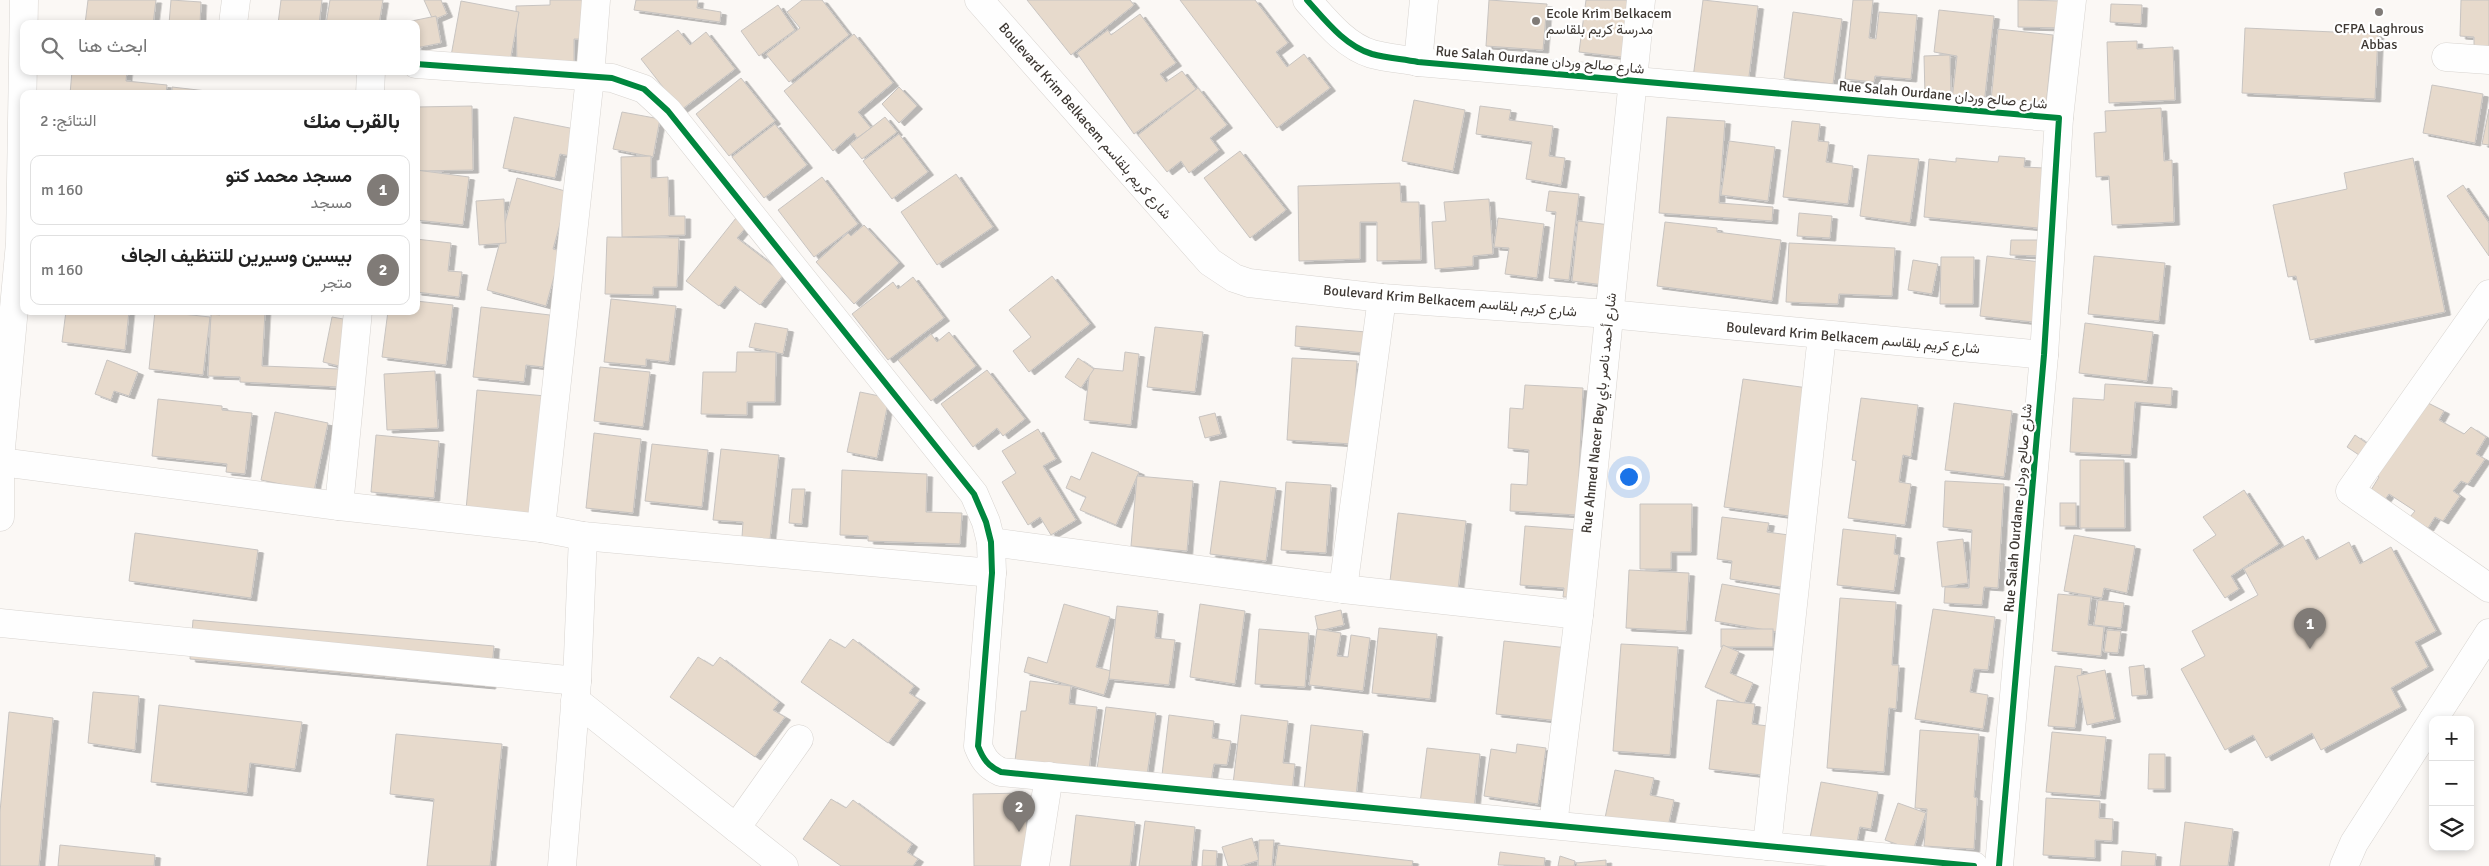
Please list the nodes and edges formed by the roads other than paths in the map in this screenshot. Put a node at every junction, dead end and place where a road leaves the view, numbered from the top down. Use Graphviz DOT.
graph roads {
  1 [pos="24,0"];
  2 [pos="236,0"];
  3 [pos="596,0"];
  4 [pos="979,0"];
  5 [pos="1307,0"];
  6 [pos="1424,0"];
  7 [pos="1641,0"];
  8 [pos="2072,0"];
  9 [pos="24,20"];
  10 [pos="234,20"];
  11 [pos="2446,57"];
  12 [pos="2489,60"];
  13 [pos="1418,62"];
  14 [pos="420,64"];
  15 [pos="24,75"];
  16 [pos="371,75"];
  17 [pos="590,77"];
  18 [pos="1633,80"];
  19 [pos="23,90"];
  20 [pos="370,90"];
  21 [pos="2059,118"];
  22 [pos="20,263"];
  23 [pos="2489,294"];
  24 [pos="1382,298"];
  25 [pos="1609,314"];
  26 [pos="358,315"];
  27 [pos="1822,335"];
  28 [pos="2044,355"];
  29 [pos="0,462"];
  30 [pos="339,506"];
  31 [pos="0,517"];
  32 [pos="540,528"];
  33 [pos="583,536"];
  34 [pos="991,542"];
  35 [pos="992,573"];
  36 [pos="2489,588"];
  37 [pos="1343,589"];
  38 [pos="1579,615"];
  39 [pos="0,623"];
  40 [pos="2489,633"];
  41 [pos="576,691"];
  42 [pos="2436,716"];
  43 [pos="2429,726"];
  44 [pos="799,739"];
  45 [pos="1049,776"];
  46 [pos="1553,825"];
  47 [pos="736,828"];
  48 [pos="1767,846"];
  49 [pos="562,866"];
  50 [pos="784,866"];
  51 [pos="1035,866"];
  52 [pos="1974,866"];
  53 [pos="1999,866"];
  54 [pos="2344,866"];
  1 -- 9 [label="street"];
  2 -- 10 [label="street"];
  3 -- 17 [label="street"];
  4 -- 24 [label="street, Boulevard Krim Belkacem شارع كريم بلقاسم"];
  5 -- 13 [label="street, Rue Salah Ourdane شارع صالح وردان"];
  6 -- 13 [label="street"];
  7 -- 18 [label="street, Rue Ahmed Nacer Bey شارع أحمد ناصر باي"];
  8 -- 21 [label="street"];
  11 -- 12 [label="street"];
  13 -- 18 [label="street, Rue Salah Ourdane شارع صالح وردان"];
  14 -- 17 [label="street"];
  15 -- 19 [label="street"];
  16 -- 20 [label="street"];
  17 -- 32 [label="street"];
  17 -- 34 [label="street"];
  18 -- 21 [label="street, Rue Salah Ourdane شارع صالح وردان"];
  18 -- 25 [label="street, Rue Ahmed Nacer Bey شارع أحمد ناصر باي"];
  21 -- 28 [label="street, Rue Salah Ourdane شارع صالح وردان"];
  22 -- 29 [label="street"];
  23 -- 36 [label="street"];
  24 -- 25 [label="street, Boulevard Krim Belkacem شارع كريم بلقاسم"];
  24 -- 37 [label="street"];
  25 -- 27 [label="street, Boulevard Krim Belkacem شارع كريم بلقاسم"];
  25 -- 38 [label="street, Rue Ahmed Nacer Bey شارع أحمد ناصر باي"];
  26 -- 30 [label="street"];
  27 -- 28 [label="street, Boulevard Krim Belkacem شارع كريم بلقاسم"];
  27 -- 48 [label="street"];
  28 -- 53 [label="street, Rue Salah Ourdane شارع صالح وردان"];
  29 -- 30 [label="street"];
  29 -- 31 [label="street"];
  30 -- 32 [label="street"];
  32 -- 33 [label="street"];
  33 -- 35 [label="street"];
  33 -- 41 [label="street"];
  34 -- 35 [label="street"];
  34 -- 37 [label="street"];
  35 -- 45 [label="street"];
  37 -- 38 [label="street"];
  38 -- 46 [label="street, Rue Ahmed Nacer Bey شارع أحمد ناصر باي"];
  39 -- 41 [label="street"];
  40 -- 42 [label="street"];
  41 -- 47 [label="street"];
  41 -- 49 [label="street"];
  43 -- 54 [label="street"];
  44 -- 47 [label="street"];
  45 -- 46 [label="street"];
  45 -- 51 [label="street"];
  46 -- 48 [label="street"];
  47 -- 50 [label="street"];
  48 -- 52 [label="street"];
}
